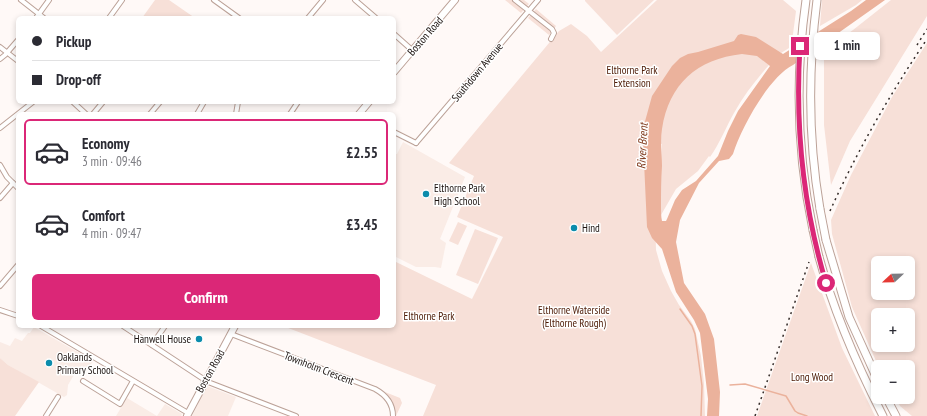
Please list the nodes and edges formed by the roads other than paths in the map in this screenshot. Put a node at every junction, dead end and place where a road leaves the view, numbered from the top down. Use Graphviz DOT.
graph roads {
  1 [pos="21,0"];
  2 [pos="49,0"];
  3 [pos="122,0"];
  4 [pos="214,0"];
  5 [pos="323,0"];
  6 [pos="355,0"];
  7 [pos="455,0"];
  8 [pos="515,0"];
  9 [pos="538,0"];
  10 [pos="806,0"];
  11 [pos="817,0"];
  12 [pos="528,12"];
  13 [pos="39,14"];
  14 [pos="42,16"];
  15 [pos="110,16"];
  16 [pos="236,16"];
  17 [pos="310,16"];
  18 [pos="374,16"];
  19 [pos="396,36"];
  20 [pos="551,39"];
  21 [pos="16,43"];
  22 [pos="0,46"];
  23 [pos="412,50"];
  24 [pos="8,53"];
  25 [pos="0,59"];
  26 [pos="16,59"];
  27 [pos="396,70"];
  28 [pos="30,104"];
  29 [pos="75,104"];
  30 [pos="101,104"];
  31 [pos="158,104"];
  32 [pos="20,112"];
  33 [pos="84,112"];
  34 [pos="95,112"];
  35 [pos="152,112"];
  36 [pos="16,116"];
  37 [pos="0,128"];
  38 [pos="396,133"];
  39 [pos="0,165"];
  40 [pos="13,183"];
  41 [pos="16,186"];
  42 [pos="0,198"];
  43 [pos="16,266"];
  44 [pos="0,286"];
  45 [pos="0,310"];
  46 [pos="16,315"];
  47 [pos="44,328"];
  48 [pos="126,328"];
  49 [pos="164,328"];
  50 [pos="234,328"];
  51 [pos="231,334"];
  52 [pos="152,345"];
  53 [pos="871,366"];
  54 [pos="205,380"];
  55 [pos="83,381"];
  56 [pos="133,381"];
  57 [pos="58,397"];
  58 [pos="890,404"];
  59 [pos="187,415"];
  60 [pos="46,416"];
  61 [pos="296,416"];
  62 [pos="393,416"];
  63 [pos="883,416"];
  64 [pos="896,416"];
  1 -- 13 [label="street"];
  2 -- 13 [label="street"];
  3 -- 15 [label="street"];
  4 -- 16 [label="street"];
  5 -- 17 [label="street"];
  6 -- 18 [label="street"];
  7 -- 23 [label="main road, Boston Road"];
  8 -- 12 [label="street"];
  9 -- 12 [label="street, Southdown Avenue"];
  10 -- 63 [label="highway, bridge"];
  11 -- 53 [label="highway, bridge"];
  12 -- 20 [label="street"];
  12 -- 38 [label="street, Southdown Avenue"];
  13 -- 14 [label="street"];
  19 -- 23 [label="street"];
  21 -- 24 [label="street"];
  22 -- 24 [label="street"];
  23 -- 27 [label="main road, Boston Road"];
  24 -- 25 [label="street"];
  24 -- 26 [label="street"];
  28 -- 32 [label="street"];
  29 -- 33 [label="street"];
  30 -- 34 [label="street"];
  31 -- 35 [label="street"];
  36 -- 37 [label="street"];
  39 -- 40 [label="street"];
  40 -- 41 [label="street"];
  40 -- 42 [label="street"];
  43 -- 44 [label="street"];
  45 -- 46 [label="street"];
  47 -- 56 [label="street"];
  48 -- 52 [label="street"];
  49 -- 52 [label="street"];
  50 -- 51 [label="main road, Boston Road"];
  51 -- 54 [label="main road, Boston Road"];
  51 -- 62 [label="street, Townholm Crescent"];
  52 -- 54 [label="street"];
  54 -- 59 [label="main road, Boston Road"];
  54 -- 61 [label="street"];
  55 -- 56 [label="street"];
  56 -- 59 [label="street"];
  57 -- 60 [label="street"];
  58 -- 64 [label="highway"];
}
